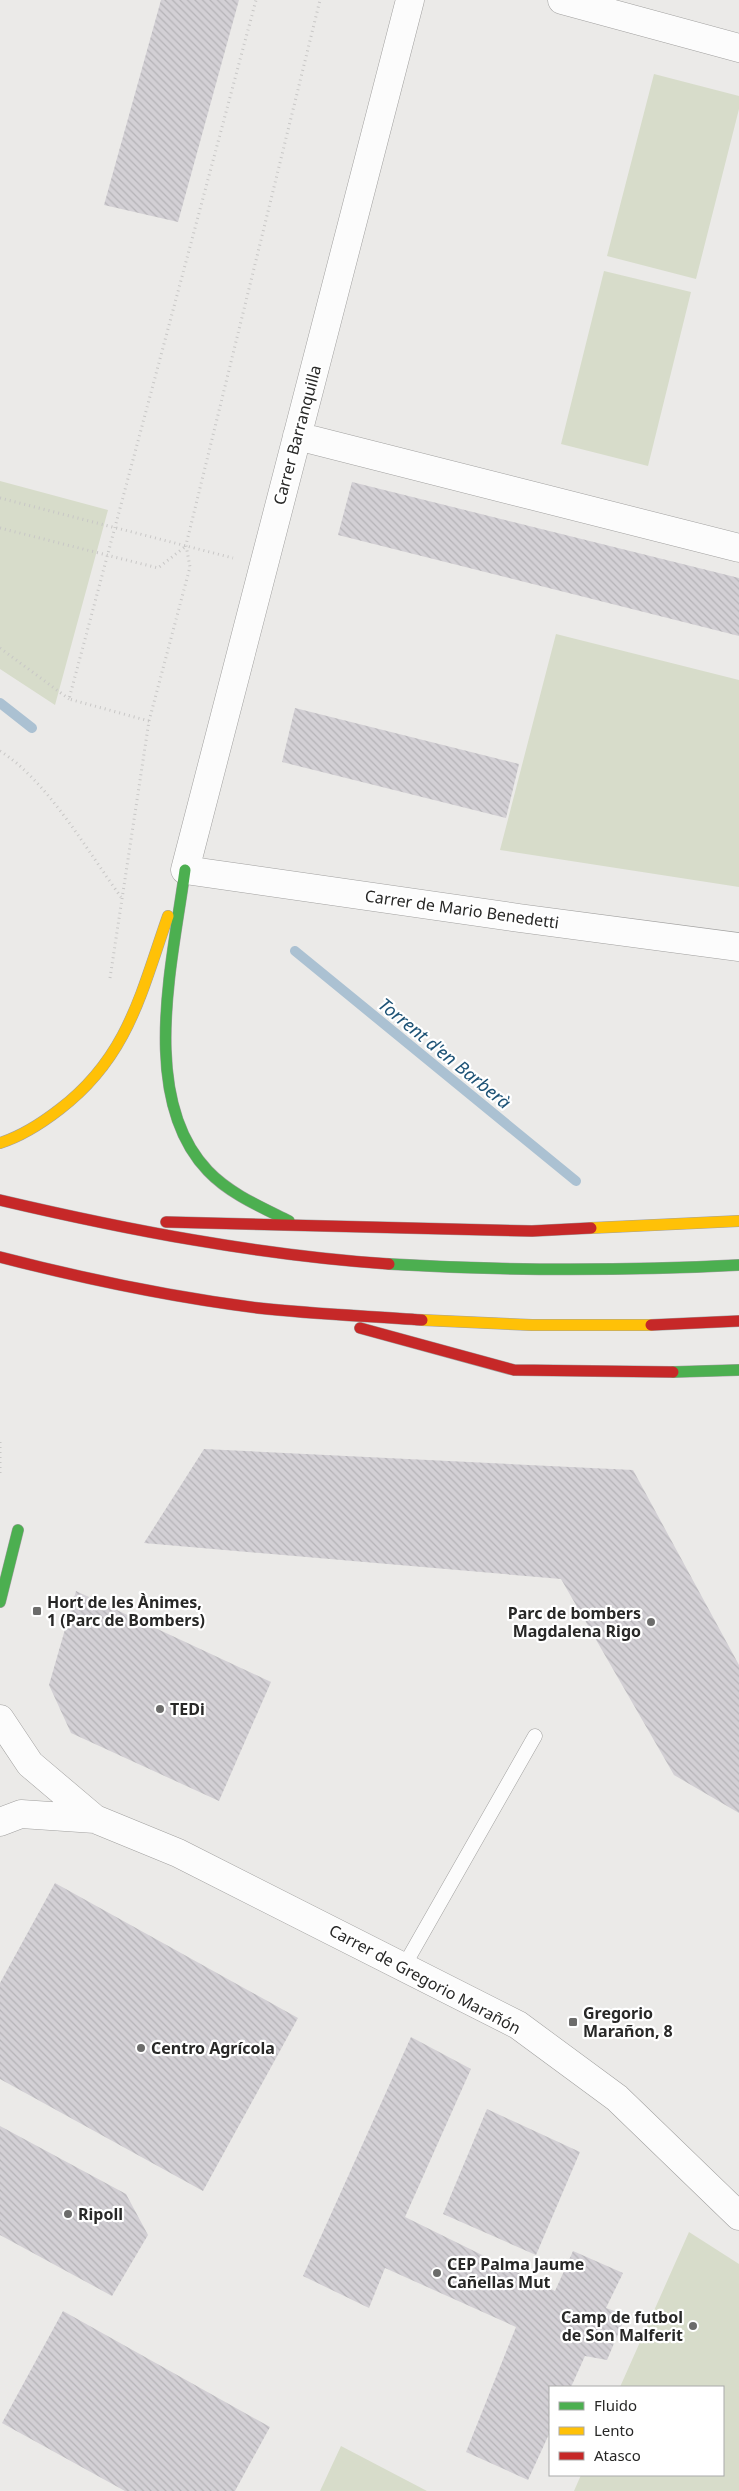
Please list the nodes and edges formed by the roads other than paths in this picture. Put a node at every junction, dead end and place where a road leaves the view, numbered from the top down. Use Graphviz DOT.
graph roads {
  1 [pos="410,0"];
  2 [pos="562,0"];
  3 [pos="739,48"];
  4 [pos="297,436"];
  5 [pos="739,548"];
  6 [pos="185,870"];
  7 [pos="739,947"];
  8 [pos="0,1142"];
  9 [pos="0,1200"];
  10 [pos="80,1220"];
  11 [pos="739,1221"];
  12 [pos="293,1224"];
  13 [pos="0,1257"];
  14 [pos="739,1266"];
  15 [pos="304,1312"];
  16 [pos="739,1320"];
  17 [pos="739,1370"];
  18 [pos="18,1530"];
  19 [pos="0,1602"];
  20 [pos="0,1719"];
  21 [pos="535,1736"];
  22 [pos="95,1818"];
  23 [pos="0,1822"];
  24 [pos="404,1966"];
  25 [pos="739,2216"];
  1 -- 4 [label="street, Carrer Barranquilla"];
  2 -- 3 [label="street"];
  4 -- 5 [label="street"];
  4 -- 6 [label="street, Carrer Barranquilla"];
  6 -- 7 [label="street, Carrer de Mario Benedetti"];
  6 -- 8 [label="main road"];
  6 -- 12 [label="main road"];
  9 -- 10 [label="main road"];
  10 -- 12 [label="main road"];
  10 -- 14 [label="main road"];
  11 -- 12 [label="main road"];
  13 -- 15 [label="main road"];
  15 -- 16 [label="main road"];
  15 -- 17 [label="main road"];
  18 -- 19 [label="main road"];
  20 -- 22 [label="street, Carrer de Gregorio Marañón"];
  21 -- 24 [label="lane"];
  22 -- 23 [label="street, Carrer de Gregorio Marañón"];
  22 -- 24 [label="street, Carrer de Gregorio Marañón"];
  24 -- 25 [label="street, Carrer de Gregorio Marañón"];
}
